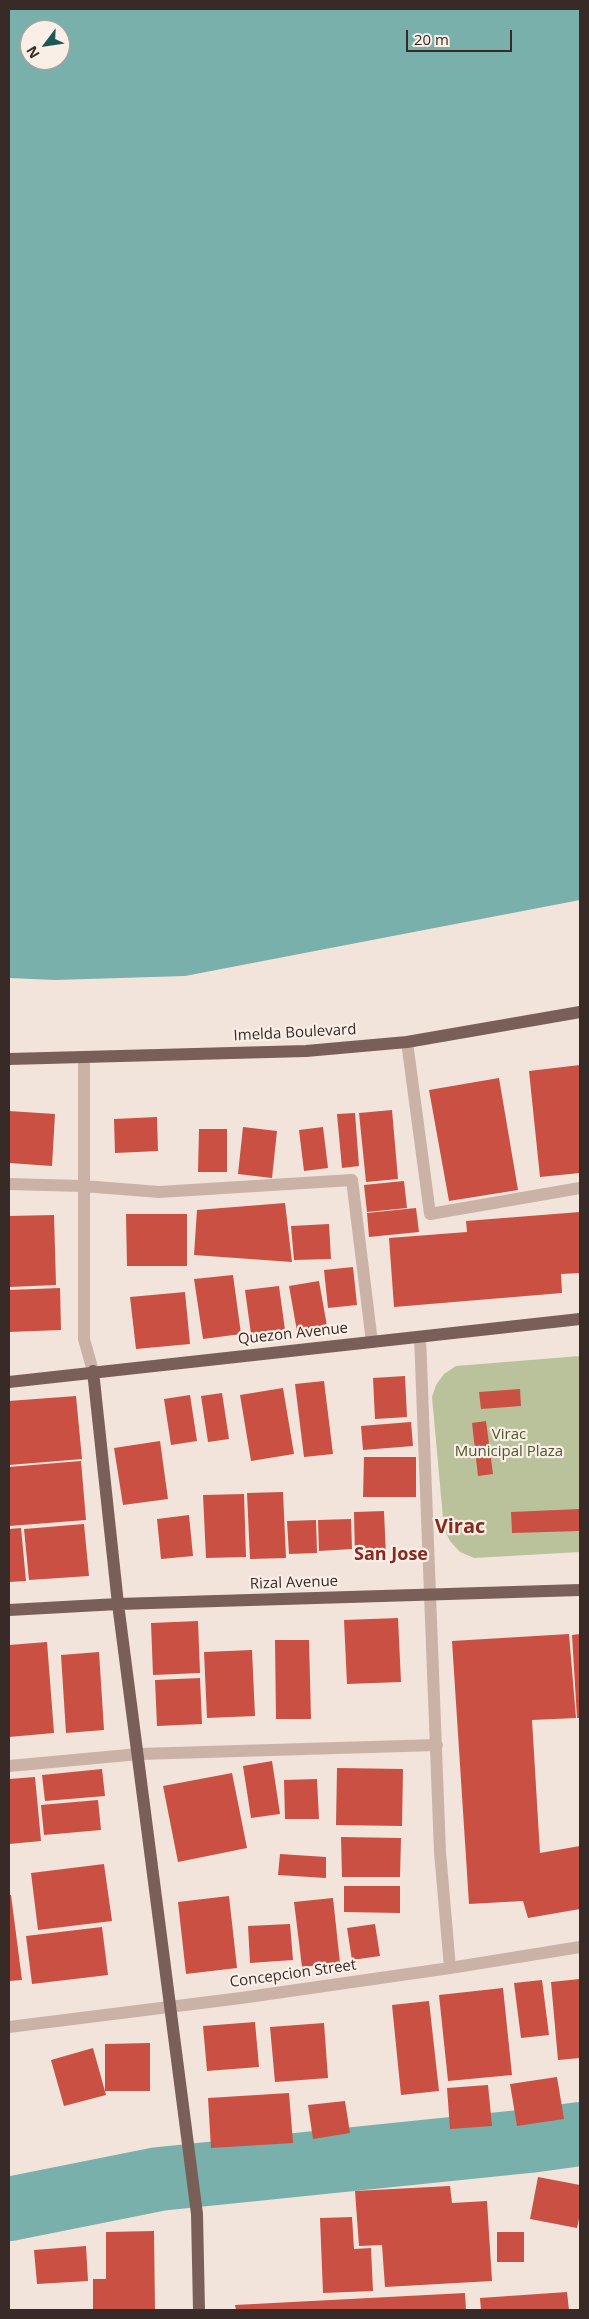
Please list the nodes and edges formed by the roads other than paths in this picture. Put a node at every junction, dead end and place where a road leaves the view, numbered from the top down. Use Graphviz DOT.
graph roads {
  1 [pos="580,1012"];
  2 [pos="407,1042"];
  3 [pos="84,1057"];
  4 [pos="9,1059"];
  5 [pos="9,1184"];
  6 [pos="83,1186"];
  7 [pos="580,1188"];
  8 [pos="580,1319"];
  9 [pos="420,1337"];
  10 [pos="372,1342"];
  11 [pos="93,1371"];
  12 [pos="9,1382"];
  13 [pos="580,1590"];
  14 [pos="431,1595"];
  15 [pos="118,1604"];
  16 [pos="9,1610"];
  17 [pos="437,1746"];
  18 [pos="139,1754"];
  19 [pos="9,1766"];
  20 [pos="580,1947"];
  21 [pos="450,1968"];
  22 [pos="170,2006"];
  23 [pos="9,2027"];
  24 [pos="199,2310"];
  1 -- 2 [label="main road, Imelda Boulevard"];
  2 -- 3 [label="main road, Imelda Boulevard"];
  2 -- 7 [label="street"];
  3 -- 4 [label="main road, Imelda Boulevard"];
  3 -- 6 [label="street"];
  5 -- 6 [label="street"];
  6 -- 10 [label="street"];
  6 -- 11 [label="street"];
  8 -- 9 [label="main road, Quezon Avenue"];
  9 -- 10 [label="main road, Quezon Avenue"];
  9 -- 14 [label="street"];
  10 -- 11 [label="main road, Quezon Avenue"];
  11 -- 12 [label="main road, Quezon Avenue"];
  11 -- 15 [label="main road"];
  13 -- 14 [label="main road, Rizal Avenue"];
  14 -- 15 [label="main road, Rizal Avenue"];
  14 -- 17 [label="street"];
  15 -- 16 [label="main road, Rizal Avenue"];
  15 -- 18 [label="main road"];
  17 -- 18 [label="street"];
  17 -- 21 [label="street"];
  18 -- 19 [label="street"];
  18 -- 22 [label="main road"];
  20 -- 21 [label="street, Concepcion Street"];
  21 -- 22 [label="street, Concepcion Street"];
  22 -- 23 [label="street, Concepcion Street"];
  22 -- 24 [label="main road"];
}
